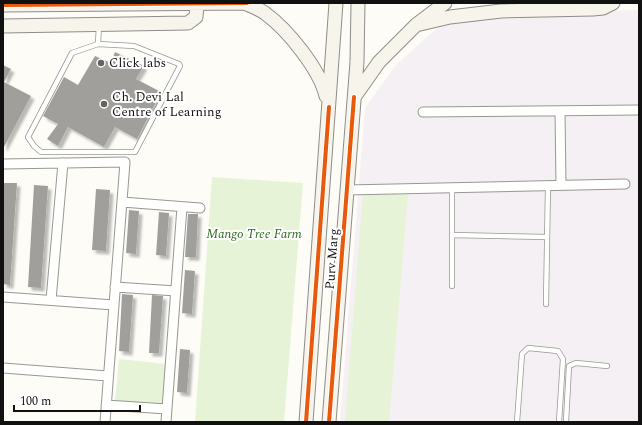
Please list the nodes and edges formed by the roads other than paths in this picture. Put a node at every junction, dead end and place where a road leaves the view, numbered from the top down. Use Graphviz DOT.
graph roads {
  1 [pos="244,3"];
  2 [pos="247,3"];
  3 [pos="336,3"];
  4 [pos="358,3"];
  5 [pos="445,3"];
  6 [pos="613,3"];
  7 [pos="3,5"];
  8 [pos="197,5"];
  9 [pos="99,25"];
  10 [pos="416,25"];
  11 [pos="3,26"];
  12 [pos="98,44"];
  13 [pos="354,97"];
  14 [pos="329,107"];
  15 [pos="639,110"];
  16 [pos="560,111"];
  17 [pos="422,112"];
  18 [pos="63,163"];
  19 [pos="3,164"];
  20 [pos="625,184"];
  21 [pos="561,185"];
  22 [pos="548,186"];
  23 [pos="452,188"];
  24 [pos="347,190"];
  25 [pos="122,202"];
  26 [pos="182,207"];
  27 [pos="200,208"];
  28 [pos="452,236"];
  29 [pos="547,237"];
  30 [pos="452,286"];
  31 [pos="115,287"];
  32 [pos="176,291"];
  33 [pos="3,297"];
  34 [pos="51,300"];
  35 [pos="546,304"];
  36 [pos="114,305"];
  37 [pos="607,366"];
  38 [pos="3,368"];
  39 [pos="108,376"];
  40 [pos="106,405"];
  41 [pos="167,409"];
  42 [pos="105,422"];
  43 [pos="166,422"];
  44 [pos="306,422"];
  45 [pos="329,422"];
  46 [pos="517,422"];
  47 [pos="559,422"];
  48 [pos="566,422"];
  1 -- 2 [label="main road"];
  1 -- 8 [label="main road"];
  1 -- 14 [label="main road"];
  3 -- 14 [label="main road, Purv Marg"];
  4 -- 13 [label="main road, Purv Marg"];
  5 -- 10 [label="main road"];
  6 -- 10 [label="main road"];
  7 -- 8 [label="main road"];
  8 -- 9 [label="main road"];
  9 -- 11 [label="main road"];
  9 -- 12 [label="lane"];
  10 -- 13 [label="main road"];
  12 -- 12 [label="lane"];
  13 -- 24 [label="main road, Purv Marg"];
  14 -- 44 [label="main road, Purv Marg"];
  15 -- 16 [label="street"];
  16 -- 17 [label="street"];
  16 -- 21 [label="street"];
  18 -- 19 [label="street"];
  18 -- 25 [label="street"];
  18 -- 34 [label="street"];
  20 -- 21 [label="street"];
  21 -- 22 [label="street"];
  22 -- 23 [label="street"];
  22 -- 29 [label="lane"];
  23 -- 24 [label="street"];
  23 -- 28 [label="lane"];
  24 -- 45 [label="main road, Purv Marg"];
  25 -- 26 [label="street"];
  25 -- 31 [label="street"];
  26 -- 27 [label="street"];
  26 -- 32 [label="street"];
  28 -- 29 [label="lane"];
  28 -- 30 [label="lane"];
  29 -- 35 [label="lane"];
  31 -- 32 [label="street"];
  31 -- 36 [label="street"];
  32 -- 41 [label="street"];
  33 -- 34 [label="street"];
  34 -- 36 [label="street"];
  36 -- 39 [label="street"];
  37 -- 48 [label="lane"];
  38 -- 39 [label="street"];
  39 -- 40 [label="street"];
  40 -- 41 [label="street"];
  40 -- 42 [label="street"];
  41 -- 43 [label="street"];
  46 -- 47 [label="lane"];
}
